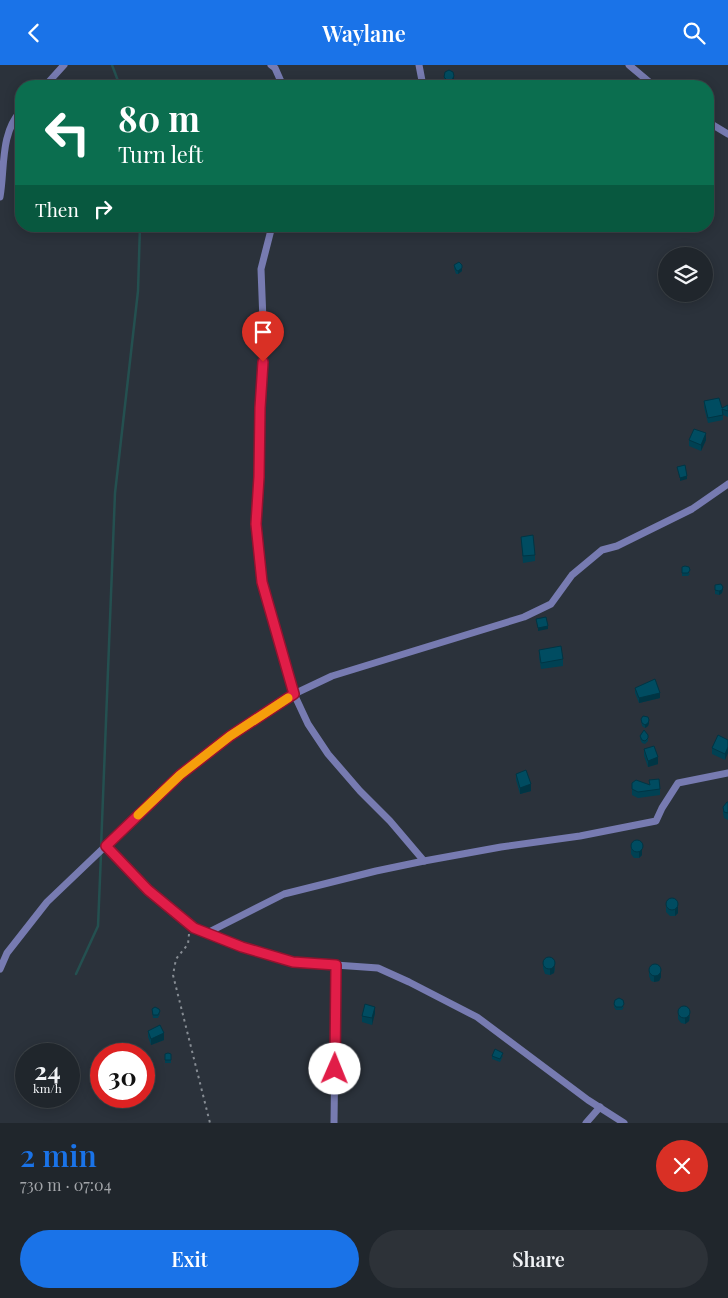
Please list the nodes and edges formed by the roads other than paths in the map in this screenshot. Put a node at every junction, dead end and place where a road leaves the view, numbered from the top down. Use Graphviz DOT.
graph roads {
  1 [pos="64,65"];
  2 [pos="272,65"];
  3 [pos="419,65"];
  4 [pos="629,65"];
  5 [pos="51,80"];
  6 [pos="280,80"];
  7 [pos="422,80"];
  8 [pos="647,80"];
  9 [pos="15,118"];
  10 [pos="714,126"];
  11 [pos="728,134"];
  12 [pos="0,197"];
  13 [pos="270,232"];
  14 [pos="728,484"];
  15 [pos="294,694"];
  16 [pos="728,773"];
  17 [pos="106,846"];
  18 [pos="424,861"];
  19 [pos="206,933"];
  20 [pos="336,965"];
  21 [pos="0,969"];
  22 [pos="600,1107"];
  23 [pos="334,1123"];
  24 [pos="586,1123"];
  25 [pos="624,1123"];
  1 -- 5 [label="street"];
  2 -- 6 [label="street"];
  3 -- 7 [label="street"];
  4 -- 8 [label="street"];
  9 -- 12 [label="street"];
  10 -- 11 [label="street"];
  13 -- 15 [label="street"];
  14 -- 15 [label="street"];
  15 -- 17 [label="street"];
  15 -- 18 [label="street"];
  16 -- 18 [label="street"];
  17 -- 19 [label="street"];
  17 -- 21 [label="street"];
  18 -- 19 [label="street"];
  19 -- 20 [label="street"];
  20 -- 22 [label="street"];
  20 -- 23 [label="street"];
  22 -- 24 [label="street"];
  22 -- 25 [label="street"];
}
